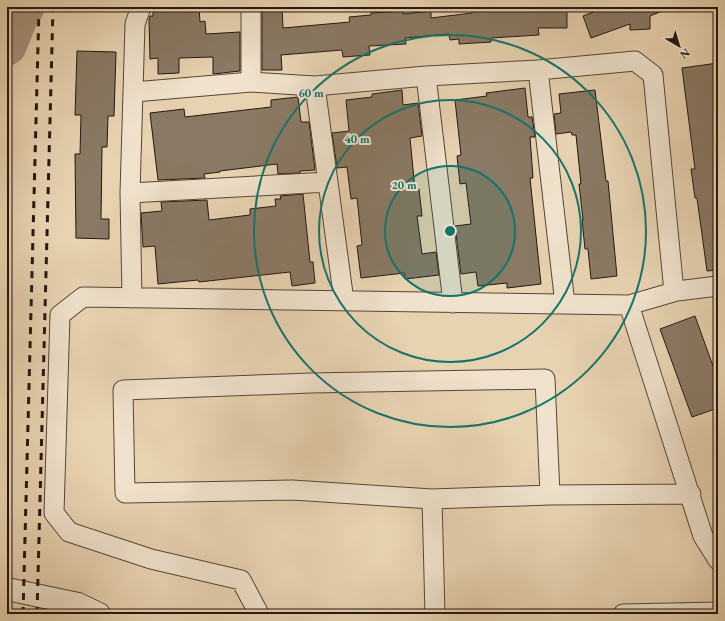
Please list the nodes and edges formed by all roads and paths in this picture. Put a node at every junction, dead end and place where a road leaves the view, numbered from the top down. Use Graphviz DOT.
graph roads {
  1 [pos="141,7"];
  2 [pos="251,7"];
  3 [pos="538,70"];
  4 [pos="426,76"];
  5 [pos="251,82"];
  6 [pos="315,86"];
  7 [pos="134,92"];
  8 [pos="328,182"];
  9 [pos="130,193"];
  10 [pos="718,286"];
  11 [pos="674,292"];
  12 [pos="132,298"];
  13 [pos="344,301"];
  14 [pos="453,303"];
  15 [pos="565,304"];
  16 [pos="629,305"];
  17 [pos="690,494"];
  18 [pos="550,495"];
  19 [pos="432,498"];
  20 [pos="718,560"];
  21 [pos="7,589"];
  22 [pos="718,612"];
  23 [pos="99,614"];
  24 [pos="259,614"];
  25 [pos="435,614"];
  26 [pos="623,614"];
  1 -- 7 [label="street"];
  2 -- 5 [label="street"];
  3 -- 4 [label="street"];
  3 -- 11 [label="street"];
  3 -- 15 [label="street"];
  4 -- 6 [label="street"];
  4 -- 14 [label="street"];
  5 -- 6 [label="street"];
  5 -- 7 [label="street"];
  6 -- 8 [label="street"];
  7 -- 9 [label="street"];
  8 -- 9 [label="street"];
  8 -- 13 [label="street"];
  9 -- 12 [label="street"];
  10 -- 11 [label="street"];
  11 -- 16 [label="street"];
  12 -- 13 [label="street"];
  12 -- 24 [label="street"];
  13 -- 14 [label="street"];
  14 -- 15 [label="street"];
  15 -- 16 [label="street"];
  16 -- 17 [label="street"];
  17 -- 18 [label="street"];
  17 -- 20 [label="street"];
  18 -- 19 [label="street"];
  18 -- 19 [label="street"];
  19 -- 25 [label="street"];
  21 -- 23 [label="street"];
  22 -- 26 [label="street"];
}
